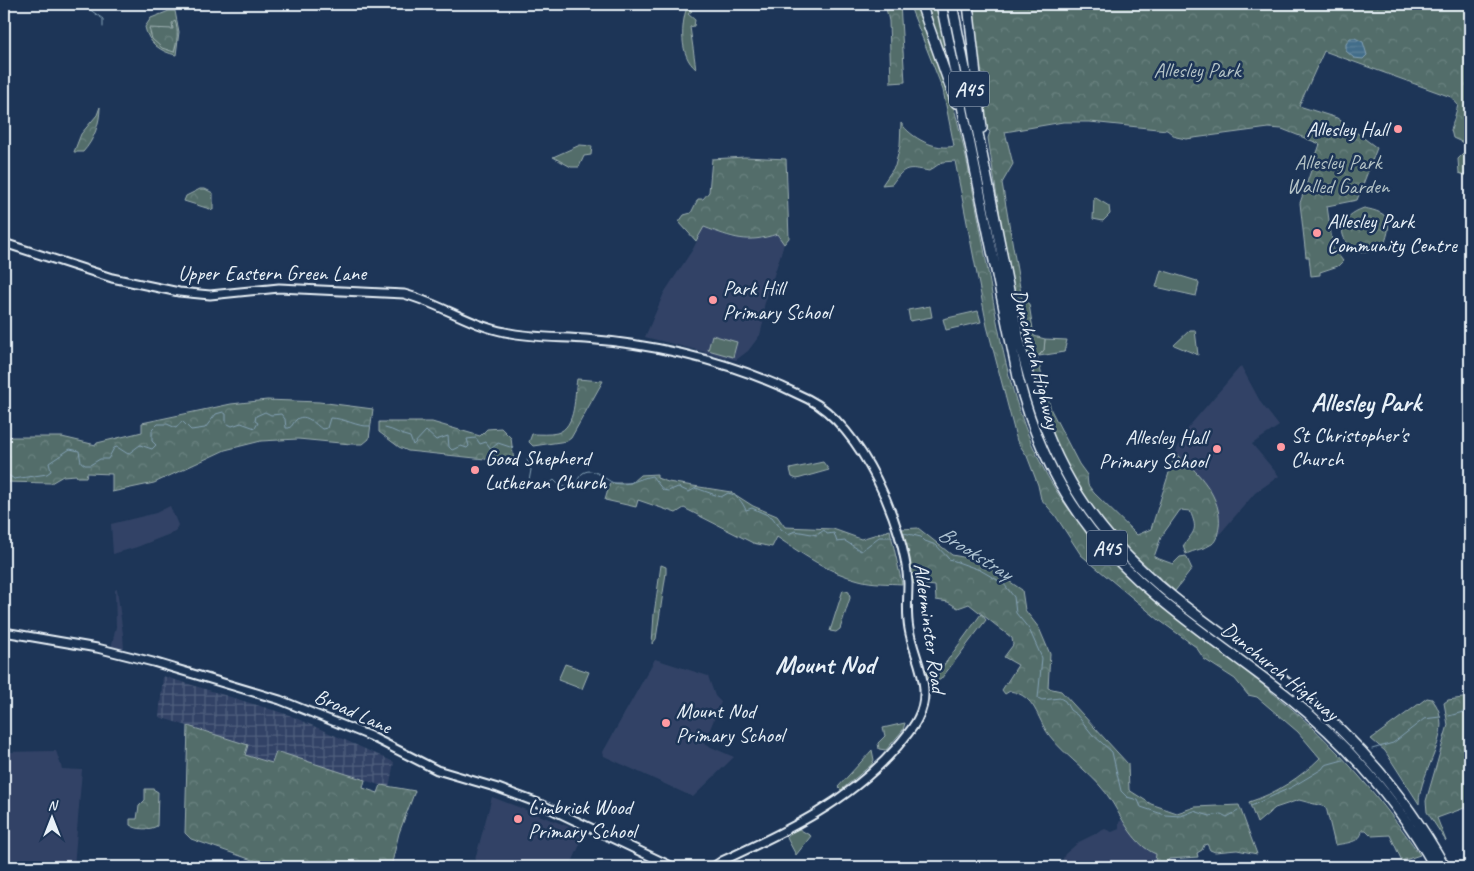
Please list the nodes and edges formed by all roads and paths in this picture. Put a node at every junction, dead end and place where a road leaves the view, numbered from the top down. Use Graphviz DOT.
graph roads {
  1 [pos="921,4"];
  2 [pos="941,4"];
  3 [pos="952,4"];
  4 [pos="968,4"];
  5 [pos="963,116"];
  6 [pos="986,174"];
  7 [pos="4,243"];
  8 [pos="546,338"];
  9 [pos="4,632"];
  10 [pos="674,867"];
  11 [pos="713,867"];
  12 [pos="1434,867"];
  13 [pos="1445,867"];
  1 -- 5 [label="highway"];
  2 -- 5 [label="highway, Dunchurch Highway / A45"];
  3 -- 6 [label="highway, Dunchurch Highway / A45"];
  4 -- 6 [label="highway"];
  5 -- 12 [label="highway, Dunchurch Highway / A45"];
  6 -- 13 [label="highway, Dunchurch Highway / A45"];
  7 -- 8 [label="street, Upper Eastern Green Lane"];
  8 -- 11 [label="street, Alderminster Road"];
  9 -- 10 [label="street, Broad Lane"];
}
